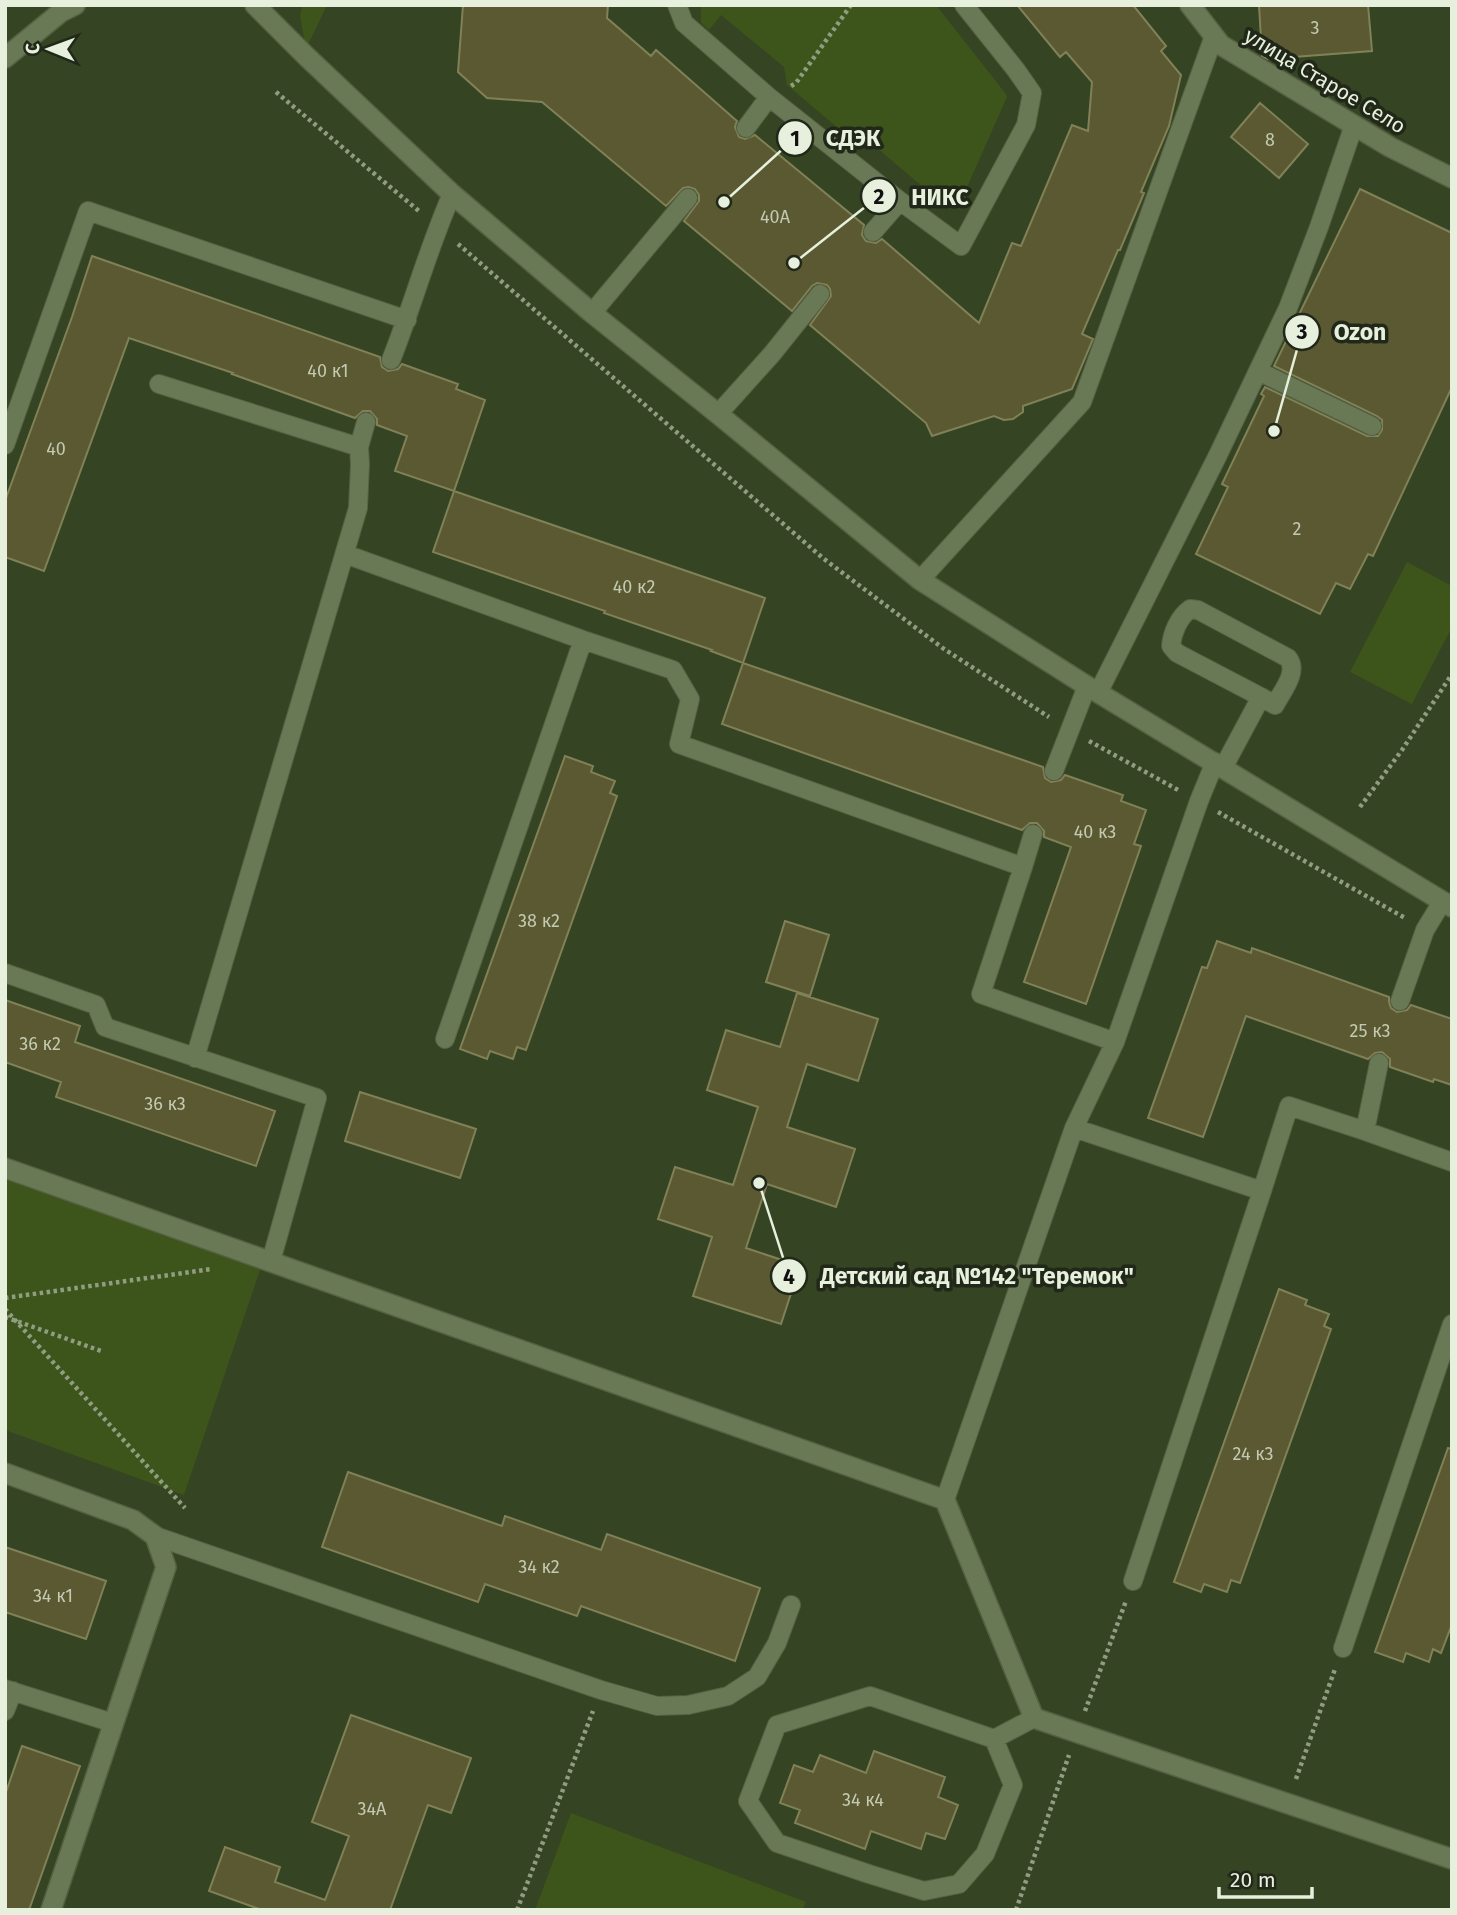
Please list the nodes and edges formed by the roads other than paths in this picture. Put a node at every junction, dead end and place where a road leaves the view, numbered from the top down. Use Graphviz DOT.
graph roads {
  1 [pos="75,5"];
  2 [pos="255,5"];
  3 [pos="677,5"];
  4 [pos="964,5"];
  5 [pos="1190,5"];
  6 [pos="1214,36"];
  7 [pos="5,58"];
  8 [pos="769,97"];
  9 [pos="1354,125"];
  10 [pos="746,128"];
  11 [pos="1452,177"];
  12 [pos="452,194"];
  13 [pos="688,198"];
  14 [pos="900,201"];
  15 [pos="873,232"];
  16 [pos="820,294"];
  17 [pos="592,313"];
  18 [pos="407,320"];
  19 [pos="391,360"];
  20 [pos="1258,371"];
  21 [pos="159,384"];
  22 [pos="718,414"];
  23 [pos="366,422"];
  24 [pos="1372,426"];
  25 [pos="5,445"];
  26 [pos="359,447"];
  27 [pos="345,554"];
  28 [pos="920,580"];
  29 [pos="583,640"];
  30 [pos="1093,689"];
  31 [pos="1261,697"];
  32 [pos="1219,765"];
  33 [pos="1054,771"];
  34 [pos="1033,834"];
  35 [pos="1023,867"];
  36 [pos="1447,905"];
  37 [pos="5,973"];
  38 [pos="1400,1001"];
  39 [pos="445,1039"];
  40 [pos="1115,1042"];
  41 [pos="195,1058"];
  42 [pos="1379,1063"];
  43 [pos="1074,1128"];
  44 [pos="1365,1131"];
  45 [pos="1452,1162"];
  46 [pos="5,1168"];
  47 [pos="1262,1191"];
  48 [pos="271,1261"];
  49 [pos="1452,1324"];
  50 [pos="5,1473"];
  51 [pos="945,1500"];
  52 [pos="155,1536"];
  53 [pos="1133,1581"];
  54 [pos="791,1605"];
  55 [pos="1343,1648"];
  56 [pos="9,1690"];
  57 [pos="5,1712"];
  58 [pos="1034,1718"];
  59 [pos="113,1723"];
  60 [pos="994,1740"];
  61 [pos="1452,1859"];
  62 [pos="51,1910"];
  1 -- 7 [label="street"];
  2 -- 12 [label="street"];
  3 -- 8 [label="lane"];
  4 -- 14 [label="lane"];
  5 -- 6 [label="street, улица Старое Село"];
  6 -- 9 [label="street, улица Старое Село"];
  6 -- 28 [label="lane"];
  8 -- 10 [label="lane"];
  8 -- 14 [label="lane"];
  9 -- 11 [label="street, улица Старое Село"];
  9 -- 20 [label="lane"];
  12 -- 17 [label="street"];
  12 -- 18 [label="lane"];
  13 -- 17 [label="lane"];
  14 -- 15 [label="lane"];
  16 -- 22 [label="lane"];
  17 -- 22 [label="street"];
  18 -- 19 [label="lane"];
  18 -- 25 [label="lane"];
  20 -- 24 [label="lane"];
  20 -- 30 [label="lane"];
  21 -- 26 [label="lane"];
  22 -- 28 [label="street"];
  23 -- 26 [label="lane"];
  26 -- 27 [label="lane"];
  27 -- 29 [label="lane"];
  27 -- 41 [label="lane"];
  28 -- 30 [label="street"];
  29 -- 35 [label="lane"];
  29 -- 39 [label="lane"];
  30 -- 32 [label="street"];
  30 -- 33 [label="lane"];
  31 -- 31 [label="lane"];
  31 -- 32 [label="lane"];
  32 -- 36 [label="street"];
  32 -- 40 [label="lane"];
  34 -- 35 [label="lane"];
  35 -- 40 [label="lane"];
  36 -- 38 [label="lane"];
  37 -- 41 [label="lane"];
  40 -- 43 [label="lane"];
  41 -- 48 [label="lane"];
  42 -- 44 [label="lane"];
  43 -- 47 [label="lane"];
  43 -- 51 [label="lane"];
  44 -- 45 [label="lane"];
  44 -- 47 [label="lane"];
  46 -- 48 [label="street"];
  47 -- 53 [label="lane"];
  48 -- 51 [label="street"];
  49 -- 55 [label="lane"];
  50 -- 52 [label="street"];
  51 -- 58 [label="street"];
  52 -- 54 [label="lane"];
  52 -- 59 [label="street"];
  56 -- 57 [label="lane"];
  56 -- 59 [label="lane"];
  58 -- 60 [label="lane"];
  58 -- 61 [label="street"];
  59 -- 62 [label="street"];
  60 -- 60 [label="lane"];
}
